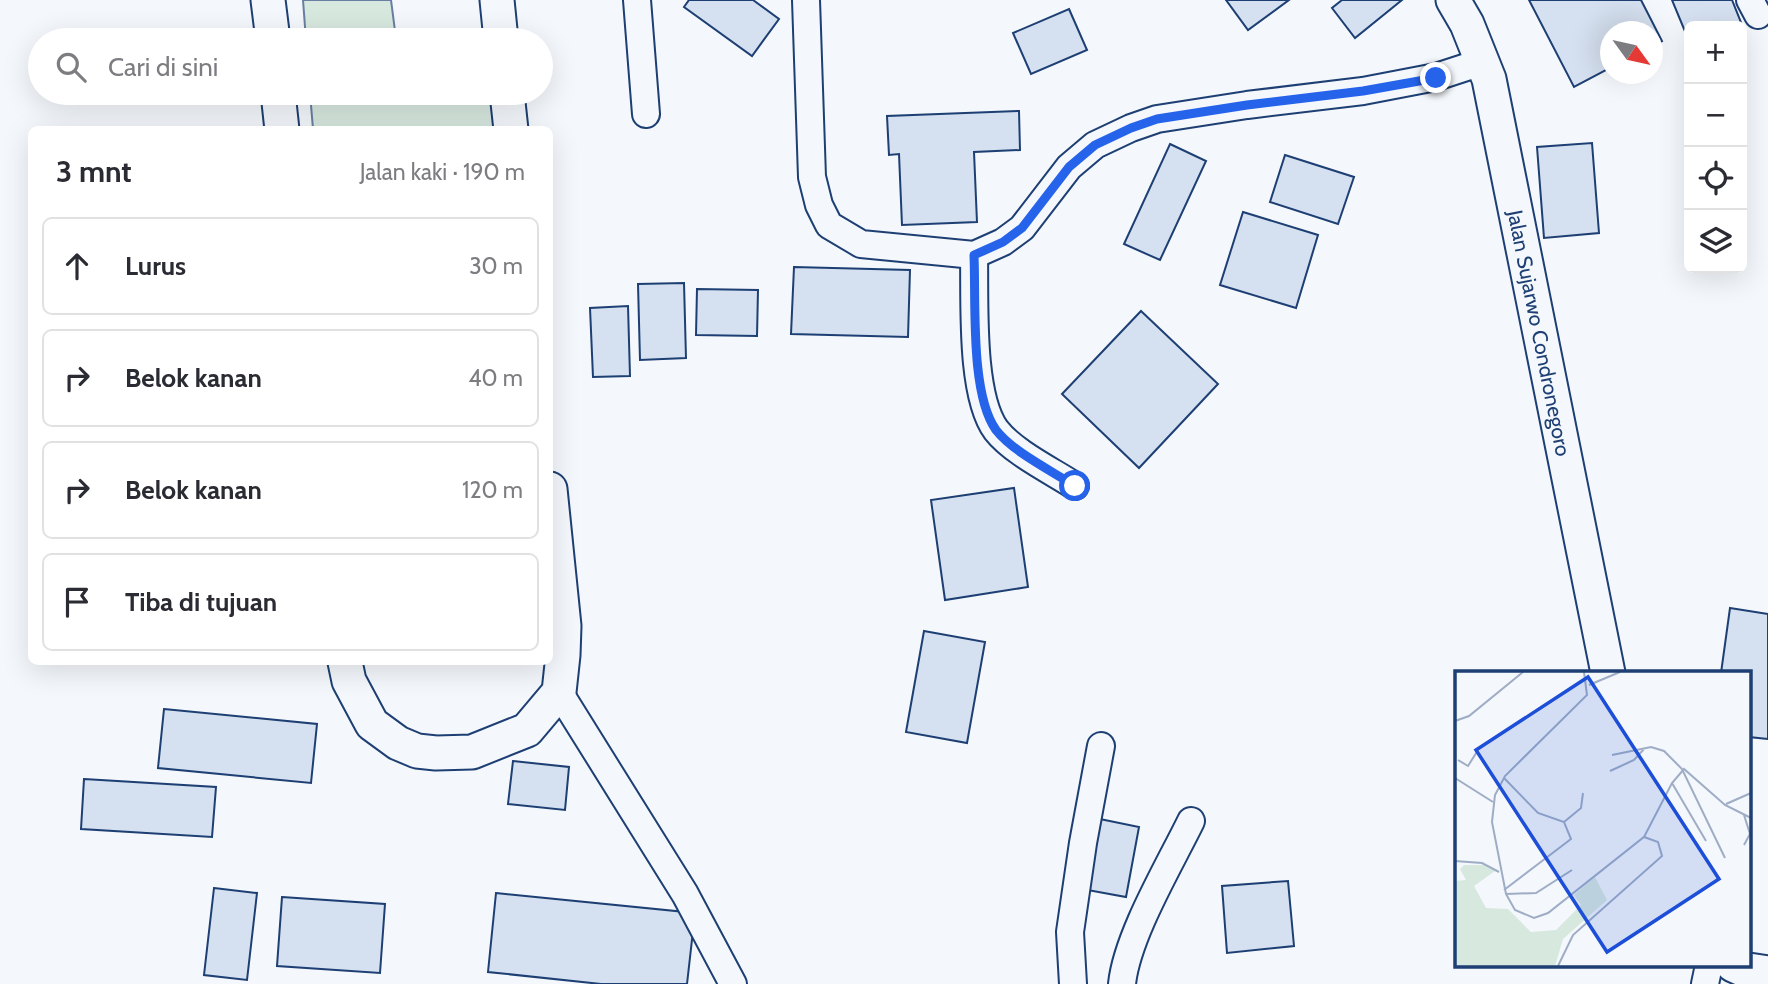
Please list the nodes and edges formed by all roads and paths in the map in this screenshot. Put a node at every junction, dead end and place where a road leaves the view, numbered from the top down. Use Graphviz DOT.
graph roads {
  1 [pos="268,0"];
  2 [pos="497,0"];
  3 [pos="636,0"];
  4 [pos="806,0"];
  5 [pos="1454,0"];
  6 [pos="272,28"];
  7 [pos="500,28"];
  8 [pos="1482,62"];
  9 [pos="279,105"];
  10 [pos="508,105"];
  11 [pos="646,114"];
  12 [pos="282,126"];
  13 [pos="510,126"];
  14 [pos="974,255"];
  15 [pos="1075,486"];
  16 [pos="553,518"];
  17 [pos="346,665"];
  18 [pos="1608,671"];
  19 [pos="559,692"];
  20 [pos="1101,746"];
  21 [pos="1191,821"];
  22 [pos="1738,967"];
  23 [pos="1768,973"];
  24 [pos="733,984"];
  25 [pos="1073,984"];
  26 [pos="1122,984"];
  1 -- 6 [label="street"];
  2 -- 7 [label="street"];
  3 -- 11 [label="street"];
  4 -- 14 [label="street"];
  5 -- 8 [label="street, Jalan Sujarwo Condronegoro"];
  8 -- 14 [label="street"];
  8 -- 18 [label="street, Jalan Sujarwo Condronegoro"];
  9 -- 12 [label="street"];
  10 -- 13 [label="street"];
  14 -- 15 [label="street"];
  16 -- 19 [label="street"];
  17 -- 19 [label="street"];
  19 -- 24 [label="street"];
  20 -- 25 [label="street"];
  21 -- 26 [label="street"];
  22 -- 23 [label="street"];
}
